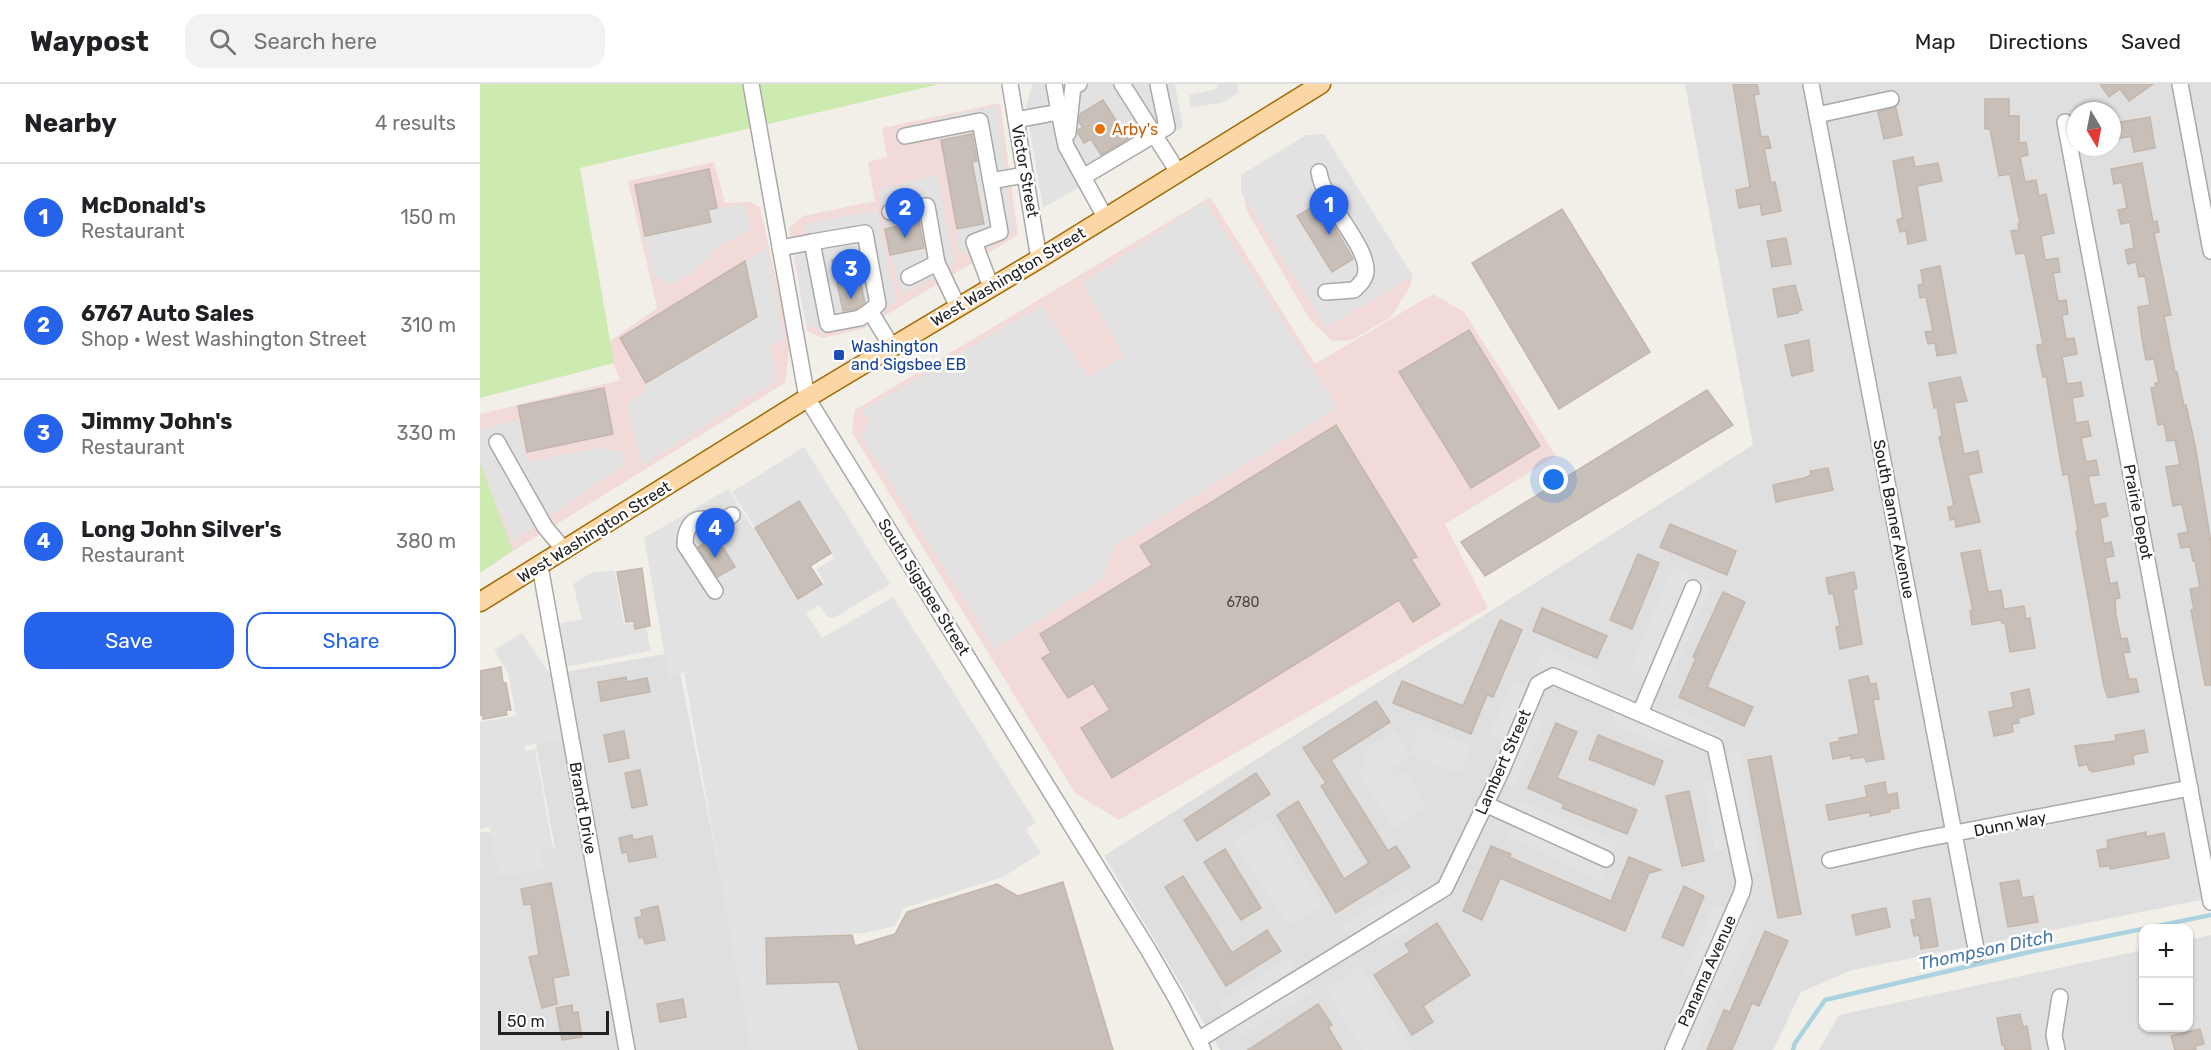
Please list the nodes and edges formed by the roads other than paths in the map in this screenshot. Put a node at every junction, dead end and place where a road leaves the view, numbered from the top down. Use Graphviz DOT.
graph roads {
  1 [pos="751,84"];
  2 [pos="1010,84"];
  3 [pos="1054,84"];
  4 [pos="1079,84"];
  5 [pos="1122,84"];
  6 [pos="1158,84"];
  7 [pos="1321,84"];
  8 [pos="1812,84"];
  9 [pos="2180,84"];
  10 [pos="1891,99"];
  11 [pos="1059,112"];
  12 [pos="1817,115"];
  13 [pos="1016,120"];
  14 [pos="2065,122"];
  15 [pos="1155,135"];
  16 [pos="905,136"];
  17 [pos="1066,146"];
  18 [pos="1178,172"];
  19 [pos="1319,172"];
  20 [pos="1025,175"];
  21 [pos="1083,177"];
  22 [pos="991,181"];
  23 [pos="890,212"];
  24 [pos="1105,217"];
  25 [pos="812,242"];
  26 [pos="780,248"];
  27 [pos="2211,251"];
  28 [pos="1040,259"];
  29 [pos="937,263"];
  30 [pos="909,277"];
  31 [pos="991,287"];
  32 [pos="1326,292"];
  33 [pos="958,307"];
  34 [pos="870,311"];
  35 [pos="892,347"];
  36 [pos="807,398"];
  37 [pos="497,442"];
  38 [pos="732,515"];
  39 [pos="565,551"];
  40 [pos="540,566"];
  41 [pos="1694,588"];
  42 [pos="715,591"];
  43 [pos="480,602"];
  44 [pos="1640,713"];
  45 [pos="2190,788"];
  46 [pos="1485,804"];
  47 [pos="1954,835"];
  48 [pos="1606,859"];
  49 [pos="1830,860"];
  50 [pos="1742,892"];
  51 [pos="2210,898"];
  52 [pos="1977,954"];
  53 [pos="2060,997"];
  54 [pos="1201,1045"];
  55 [pos="627,1050"];
  56 [pos="1672,1050"];
  57 [pos="2057,1050"];
  1 -- 26 [label="street, South Sigsbee Street"];
  2 -- 13 [label="street, Victor Street"];
  3 -- 11 [label="street"];
  4 -- 17 [label="street"];
  5 -- 15 [label="street"];
  6 -- 15 [label="street"];
  7 -- 18 [label="main road, West Washington Street"];
  8 -- 12 [label="street, South Banner Avenue"];
  9 -- 27 [label="street"];
  10 -- 12 [label="street"];
  11 -- 13 [label="street"];
  11 -- 17 [label="street"];
  12 -- 47 [label="street, South Banner Avenue"];
  13 -- 20 [label="street, Victor Street"];
  14 -- 45 [label="street, Prairie Depot"];
  15 -- 18 [label="street"];
  15 -- 21 [label="street"];
  16 -- 22 [label="street"];
  17 -- 21 [label="street"];
  18 -- 24 [label="main road, West Washington Street"];
  19 -- 32 [label="street"];
  20 -- 22 [label="street"];
  20 -- 28 [label="street, Victor Street"];
  21 -- 24 [label="street"];
  22 -- 31 [label="street"];
  23 -- 29 [label="street"];
  24 -- 28 [label="main road, West Washington Street"];
  25 -- 26 [label="street"];
  25 -- 34 [label="street"];
  25 -- 34 [label="street"];
  26 -- 36 [label="street, South Sigsbee Street"];
  28 -- 31 [label="main road, West Washington Street"];
  29 -- 30 [label="street"];
  29 -- 33 [label="street"];
  31 -- 33 [label="main road, West Washington Street"];
  33 -- 35 [label="main road, West Washington Street"];
  34 -- 35 [label="street"];
  35 -- 36 [label="main road, West Washington Street"];
  36 -- 39 [label="main road, West Washington Street"];
  36 -- 54 [label="street, South Sigsbee Street"];
  37 -- 39 [label="street"];
  38 -- 42 [label="street"];
  39 -- 40 [label="main road, West Washington Street"];
  40 -- 43 [label="main road, West Washington Street"];
  40 -- 55 [label="street, Brandt Drive"];
  41 -- 44 [label="street"];
  44 -- 46 [label="street, Lambert Street"];
  44 -- 50 [label="street, Lambert Street"];
  45 -- 47 [label="street, Dunn Way"];
  45 -- 51 [label="street, Prairie Depot"];
  46 -- 48 [label="street"];
  46 -- 54 [label="street, Lambert Street"];
  47 -- 49 [label="street, Dunn Way"];
  47 -- 52 [label="street, South Banner Avenue"];
  50 -- 56 [label="street, Panama Avenue"];
  53 -- 57 [label="street"];
}
